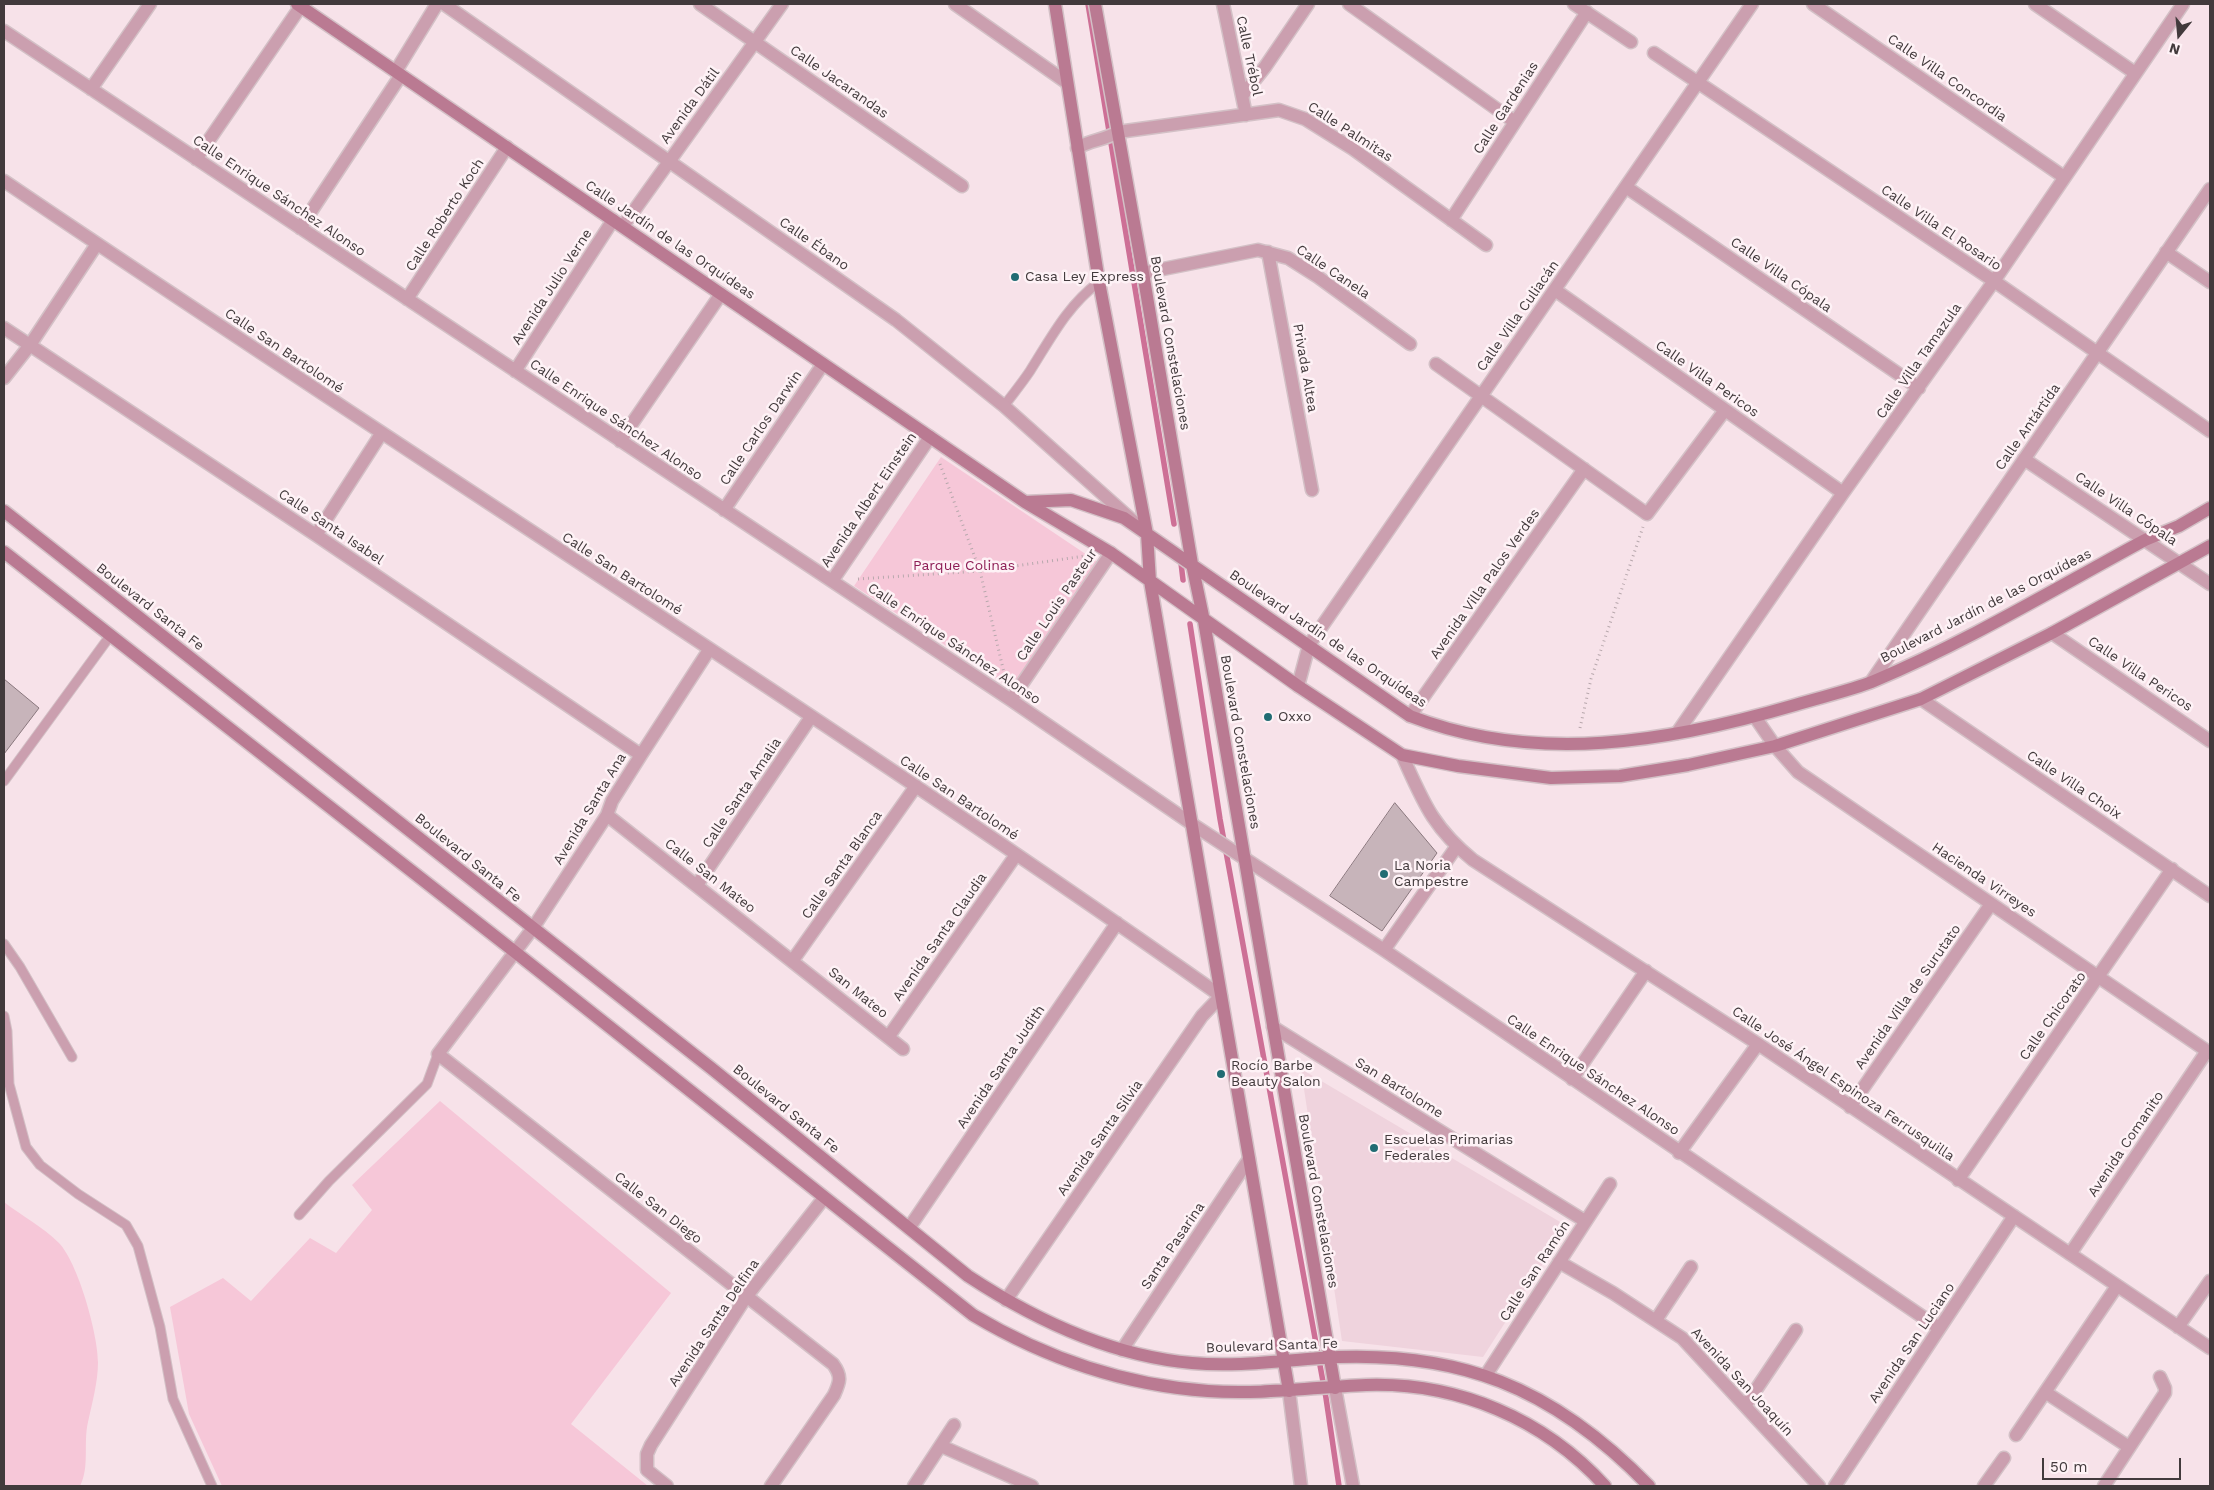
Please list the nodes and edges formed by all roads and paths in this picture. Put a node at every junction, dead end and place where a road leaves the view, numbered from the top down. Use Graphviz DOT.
graph roads {
  1 [pos="150,4"];
  2 [pos="437,4"];
  3 [pos="444,4"];
  4 [pos="700,4"];
  5 [pos="782,4"];
  6 [pos="955,4"];
  7 [pos="1055,4"];
  8 [pos="1095,4"];
  9 [pos="1223,4"];
  10 [pos="1308,4"];
  11 [pos="1348,4"];
  12 [pos="1574,4"];
  13 [pos="1752,4"];
  14 [pos="1813,4"];
  15 [pos="2035,4"];
  16 [pos="2184,4"];
  17 [pos="299,5"];
  18 [pos="1587,12"];
  19 [pos="4,31"];
  20 [pos="755,42"];
  21 [pos="1631,42"];
  22 [pos="1654,53"];
  23 [pos="398,73"];
  24 [pos="2136,73"];
  25 [pos="1066,82"];
  26 [pos="1697,83"];
  27 [pos="91,89"];
  28 [pos="1242,96"];
  29 [pos="1246,115"];
  30 [pos="1516,122"];
  31 [pos="1114,134"];
  32 [pos="1083,145"];
  33 [pos="507,148"];
  34 [pos="196,159"];
  35 [pos="670,161"];
  36 [pos="2064,177"];
  37 [pos="4,181"];
  38 [pos="962,186"];
  39 [pos="1626,186"];
  40 [pos="2210,189"];
  41 [pos="1451,220"];
  42 [pos="618,223"];
  43 [pos="300,228"];
  44 [pos="97,244"];
  45 [pos="1486,245"];
  46 [pos="1268,252"];
  47 [pos="2166,252"];
  48 [pos="1143,273"];
  49 [pos="1994,281"];
  50 [pos="1099,282"];
  51 [pos="2210,282"];
  52 [pos="1555,290"];
  53 [pos="721,294"];
  54 [pos="407,299"];
  55 [pos="4,328"];
  56 [pos="1410,344"];
  57 [pos="30,345"];
  58 [pos="2098,353"];
  59 [pos="823,364"];
  60 [pos="1436,364"];
  61 [pos="515,371"];
  62 [pos="4,378"];
  63 [pos="1919,388"];
  64 [pos="1482,396"];
  65 [pos="1004,406"];
  66 [pos="1725,410"];
  67 [pos="2210,430"];
  68 [pos="381,434"];
  69 [pos="930,437"];
  70 [pos="620,441"];
  71 [pos="2024,459"];
  72 [pos="1584,469"];
  73 [pos="1312,490"];
  74 [pos="1843,493"];
  75 [pos="1025,502"];
  76 [pos="2210,508"];
  77 [pos="724,510"];
  78 [pos="4,511"];
  79 [pos="1647,514"];
  80 [pos="1147,534"];
  81 [pos="316,535"];
  82 [pos="2145,540"];
  83 [pos="2210,546"];
  84 [pos="4,552"];
  85 [pos="1111,553"];
  86 [pos="2180,563"];
  87 [pos="1192,564"];
  88 [pos="980,571"];
  89 [pos="832,581"];
  90 [pos="1150,582"];
  91 [pos="2210,584"];
  92 [pos="1204,621"];
  93 [pos="2052,633"];
  94 [pos="110,636"];
  95 [pos="1309,645"];
  96 [pos="709,650"];
  97 [pos="1871,682"];
  98 [pos="1298,686"];
  99 [pos="1921,699"];
  100 [pos="1011,700"];
  101 [pos="1410,716"];
  102 [pos="811,717"];
  103 [pos="1755,717"];
  104 [pos="1676,733"];
  105 [pos="2210,741"];
  106 [pos="1576,745"];
  107 [pos="1775,746"];
  108 [pos="641,755"];
  109 [pos="1402,755"];
  110 [pos="4,781"];
  111 [pos="916,786"];
  112 [pos="607,816"];
  113 [pos="1192,824"];
  114 [pos="1457,846"];
  115 [pos="1016,855"];
  116 [pos="1245,860"];
  117 [pos="2172,869"];
  118 [pos="698,885"];
  119 [pos="2210,896"];
  120 [pos="1991,904"];
  121 [pos="1117,923"];
  122 [pos="533,928"];
  123 [pos="4,944"];
  124 [pos="1384,950"];
  125 [pos="515,952"];
  126 [pos="793,960"];
  127 [pos="1646,971"];
  128 [pos="2098,976"];
  129 [pos="1221,996"];
  130 [pos="4,1016"];
  131 [pos="1273,1027"];
  132 [pos="889,1036"];
  133 [pos="1758,1044"];
  134 [pos="904,1049"];
  135 [pos="2209,1052"];
  136 [pos="438,1054"];
  137 [pos="72,1057"];
  138 [pos="1572,1079"];
  139 [pos="1850,1107"];
  140 [pos="1679,1152"];
  141 [pos="1249,1159"];
  142 [pos="1958,1180"];
  143 [pos="1610,1184"];
  144 [pos="824,1198"];
  145 [pos="299,1215"];
  146 [pos="2014,1216"];
  147 [pos="1585,1221"];
  148 [pos="909,1228"];
  149 [pos="2070,1254"];
  150 [pos="1559,1262"];
  151 [pos="1691,1267"];
  152 [pos="2210,1281"];
  153 [pos="2117,1286"];
  154 [pos="746,1297"];
  155 [pos="1006,1300"];
  156 [pos="1656,1320"];
  157 [pos="2178,1327"];
  158 [pos="1939,1328"];
  159 [pos="1796,1330"];
  160 [pos="2210,1348"];
  161 [pos="1122,1350"];
  162 [pos="1325,1358"];
  163 [pos="1290,1362"];
  164 [pos="1486,1375"];
  165 [pos="2160,1377"];
  166 [pos="1331,1388"];
  167 [pos="1289,1391"];
  168 [pos="2045,1392"];
  169 [pos="1745,1406"];
  170 [pos="954,1425"];
  171 [pos="2016,1435"];
  172 [pos="941,1446"];
  173 [pos="2129,1447"];
  174 [pos="2004,1458"];
  175 [pos="212,1486"];
  176 [pos="668,1486"];
  177 [pos="771,1486"];
  178 [pos="914,1486"];
  179 [pos="1032,1486"];
  180 [pos="1301,1486"];
  181 [pos="1353,1486"];
  182 [pos="1606,1486"];
  183 [pos="1649,1486"];
  184 [pos="1819,1486"];
  185 [pos="1835,1486"];
  186 [pos="1984,1486"];
  187 [pos="2104,1486"];
  1 -- 27 [label="street"];
  2 -- 23 [label="street"];
  3 -- 35 [label="street, Calle Ébano"];
  4 -- 20 [label="street, Calle Jacarandas"];
  5 -- 20 [label="street, Avenida Dátil"];
  6 -- 25 [label="street"];
  7 -- 25 [label="street"];
  8 -- 31 [label="street, Boulevard Constelaciones"];
  9 -- 28 [label="street, Calle Trébol"];
  10 -- 28 [label="street"];
  11 -- 30 [label="street"];
  12 -- 18 [label="street"];
  13 -- 26 [label="street, Calle Villa Culiacán"];
  14 -- 36 [label="street, Calle Villa Concordia"];
  15 -- 24 [label="street"];
  16 -- 24 [label="street, Calle Villa Tamazula"];
  17 -- 23 [label="street, Calle Jardín de las Orquídeas"];
  17 -- 34 [label="street"];
  18 -- 21 [label="street"];
  18 -- 30 [label="street, Calle Gardenias"];
  19 -- 27 [label="street, Calle Enrique Sánchez Alonso"];
  20 -- 35 [label="street, Avenida Dátil"];
  20 -- 38 [label="street, Calle Jacarandas"];
  22 -- 26 [label="street, Calle Villa El Rosario"];
  23 -- 33 [label="street, Calle Jardín de las Orquídeas"];
  23 -- 43 [label="street"];
  24 -- 36 [label="street, Calle Villa Tamazula"];
  25 -- 32 [label="street"];
  26 -- 39 [label="street, Calle Villa Culiacán"];
  26 -- 49 [label="street, Calle Villa El Rosario"];
  27 -- 34 [label="street, Calle Enrique Sánchez Alonso"];
  28 -- 29 [label="street, Calle Trébol"];
  29 -- 31 [label="street, Calle Palmitas"];
  29 -- 41 [label="street, Calle Palmitas"];
  30 -- 41 [label="street, Calle Gardenias"];
  31 -- 32 [label="street, Calle Palmitas"];
  31 -- 48 [label="street, Boulevard Constelaciones"];
  32 -- 50 [label="street"];
  33 -- 42 [label="street, Calle Jardín de las Orquídeas"];
  33 -- 54 [label="street, Calle Roberto Koch"];
  34 -- 43 [label="street, Calle Enrique Sánchez Alonso"];
  35 -- 42 [label="street, Avenida Dátil"];
  35 -- 65 [label="street, Calle Ébano"];
  36 -- 49 [label="street, Calle Villa Tamazula"];
  37 -- 44 [label="street, Calle San Bartolomé"];
  39 -- 52 [label="street, Calle Villa Culiacán"];
  39 -- 63 [label="street, Calle Villa Cópala"];
  40 -- 47 [label="street, Calle Antártida"];
  41 -- 45 [label="street, Calle Palmitas"];
  42 -- 53 [label="street, Calle Jardín de las Orquídeas"];
  42 -- 61 [label="street, Avenida Julio Verne"];
  43 -- 54 [label="street, Calle Enrique Sánchez Alonso"];
  44 -- 57 [label="street"];
  44 -- 68 [label="street, Calle San Bartolomé"];
  46 -- 48 [label="street, Calle Canela"];
  46 -- 56 [label="street, Calle Canela"];
  46 -- 73 [label="street, Privada Altea"];
  47 -- 51 [label="street"];
  47 -- 58 [label="street, Calle Antártida"];
  48 -- 87 [label="street, Boulevard Constelaciones"];
  49 -- 58 [label="street, Calle Villa El Rosario"];
  49 -- 63 [label="street, Calle Villa Tamazula"];
  50 -- 65 [label="lane"];
  50 -- 80 [label="street"];
  52 -- 64 [label="street, Calle Villa Culiacán"];
  52 -- 66 [label="street, Calle Villa Pericos"];
  53 -- 59 [label="street, Calle Jardín de las Orquídeas"];
  53 -- 70 [label="street"];
  54 -- 61 [label="street, Calle Enrique Sánchez Alonso"];
  55 -- 57 [label="street, Calle Santa Isabel"];
  57 -- 62 [label="street"];
  57 -- 81 [label="street, Calle Santa Isabel"];
  58 -- 67 [label="street, Calle Villa El Rosario"];
  58 -- 71 [label="street, Calle Antártida"];
  59 -- 69 [label="street, Calle Jardín de las Orquídeas"];
  59 -- 77 [label="street, Calle Carlos Darwin"];
  60 -- 64 [label="street"];
  61 -- 70 [label="street, Calle Enrique Sánchez Alonso"];
  63 -- 74 [label="street, Calle Villa Tamazula"];
  64 -- 72 [label="street"];
  64 -- 95 [label="street, Calle Villa Culiacán"];
  65 -- 80 [label="street, Calle Ébano"];
  66 -- 74 [label="street, Calle Villa Pericos"];
  66 -- 79 [label="street"];
  68 -- 81 [label="street"];
  68 -- 96 [label="street, Calle San Bartolomé"];
  69 -- 75 [label="street, Calle Jardín de las Orquídeas"];
  69 -- 88 [label="path"];
  69 -- 89 [label="street, Avenida Albert Einstein"];
  70 -- 77 [label="street, Calle Enrique Sánchez Alonso"];
  71 -- 82 [label="street, Calle Villa Cópala"];
  71 -- 97 [label="street, Calle Antártida"];
  72 -- 79 [label="street"];
  72 -- 101 [label="street, Avenida Villa Palos Verdes"];
  74 -- 104 [label="street, Calle Villa Tamazula"];
  75 -- 80 [label="street"];
  75 -- 85 [label="street, Calle Jardín de las Orquídeas"];
  76 -- 82 [label="street, Boulevard Jardín de las Orquídeas"];
  77 -- 89 [label="street, Calle Enrique Sánchez Alonso"];
  78 -- 122 [label="street, Boulevard Santa Fe"];
  79 -- 106 [label="path"];
  80 -- 87 [label="street, Boulevard Jardín de las Orquídeas"];
  80 -- 90 [label="street"];
  81 -- 108 [label="street, Calle Santa Isabel"];
  82 -- 86 [label="street, Calle Villa Cópala"];
  82 -- 97 [label="street, Boulevard Jardín de las Orquídeas"];
  83 -- 86 [label="street"];
  84 -- 94 [label="street"];
  85 -- 88 [label="path"];
  85 -- 90 [label="street, Calle Jardín de las Orquídeas"];
  85 -- 100 [label="street, Calle Louis Pasteur"];
  86 -- 91 [label="street, Calle Villa Cópala"];
  86 -- 93 [label="street"];
  87 -- 92 [label="street, Boulevard Constelaciones"];
  87 -- 95 [label="street, Boulevard Jardín de las Orquídeas"];
  88 -- 89 [label="path"];
  88 -- 100 [label="path"];
  89 -- 100 [label="street, Calle Enrique Sánchez Alonso"];
  90 -- 92 [label="street, Calle Jardín de las Orquídeas"];
  90 -- 113 [label="street"];
  92 -- 98 [label="street"];
  92 -- 116 [label="street, Boulevard Constelaciones"];
  93 -- 99 [label="street"];
  93 -- 105 [label="street, Calle Villa Pericos"];
  94 -- 110 [label="lane"];
  94 -- 125 [label="street"];
  95 -- 98 [label="street, Calle Villa Culiacán"];
  95 -- 101 [label="street, Boulevard Jardín de las Orquídeas"];
  96 -- 102 [label="street, Calle San Bartolomé"];
  96 -- 108 [label="street, Avenida Santa Ana"];
  97 -- 103 [label="street, Boulevard Jardín de las Orquídeas"];
  98 -- 109 [label="street"];
  99 -- 107 [label="street"];
  99 -- 117 [label="street, Calle Villa Choix"];
  100 -- 113 [label="street, Calle Enrique Sánchez Alonso"];
  101 -- 106 [label="street, Boulevard Jardín de las Orquídeas"];
  102 -- 111 [label="street, Calle San Bartolomé"];
  102 -- 118 [label="street, Calle Santa Amalia"];
  103 -- 104 [label="street, Boulevard Jardín de las Orquídeas"];
  103 -- 107 [label="street, Hacienda Virreyes"];
  104 -- 106 [label="street, Boulevard Jardín de las Orquídeas"];
  107 -- 109 [label="street"];
  107 -- 120 [label="street, Hacienda Virreyes"];
  108 -- 112 [label="street, Avenida Santa Ana"];
  109 -- 114 [label="street, Calle José Ángel Espinoza Ferrusquilla"];
  111 -- 115 [label="street, Calle San Bartolomé"];
  111 -- 126 [label="street, Calle Santa Blanca"];
  112 -- 118 [label="street, Calle San Mateo"];
  112 -- 122 [label="street, Avenida Santa Ana"];
  113 -- 116 [label="street, Calle Enrique Sánchez Alonso"];
  113 -- 129 [label="street"];
  114 -- 124 [label="street"];
  114 -- 127 [label="street, Calle José Ángel Espinoza Ferrusquilla"];
  115 -- 121 [label="street, Calle San Bartolomé"];
  115 -- 132 [label="street, Avenida Santa Claudia"];
  116 -- 124 [label="street, Calle Enrique Sánchez Alonso"];
  116 -- 131 [label="street, Boulevard Constelaciones"];
  117 -- 119 [label="street, Calle Villa Choix"];
  117 -- 128 [label="street, Calle Chicorato"];
  118 -- 126 [label="street, Calle San Mateo"];
  120 -- 128 [label="street, Hacienda Virreyes"];
  120 -- 139 [label="street, Avenida Villa de Surutato"];
  121 -- 129 [label="street, Calle San Bartolomé"];
  121 -- 148 [label="street, Avenida Santa Judith"];
  122 -- 125 [label="street, Avenida Santa Ana"];
  122 -- 148 [label="street, Boulevard Santa Fe"];
  123 -- 137 [label="lane"];
  124 -- 138 [label="street, Calle Enrique Sánchez Alonso"];
  125 -- 136 [label="street, Avenida Santa Ana"];
  125 -- 144 [label="street"];
  126 -- 132 [label="street, San Mateo"];
  127 -- 133 [label="street, Calle José Ángel Espinoza Ferrusquilla"];
  127 -- 138 [label="street"];
  128 -- 135 [label="street, Hacienda Virreyes"];
  128 -- 142 [label="street, Calle Chicorato"];
  129 -- 141 [label="street"];
  129 -- 155 [label="street, Avenida Santa Silvia"];
  130 -- 175 [label="lane"];
  131 -- 147 [label="street, San Bartolome"];
  131 -- 162 [label="street, Boulevard Constelaciones"];
  132 -- 134 [label="street, San Mateo"];
  133 -- 139 [label="street, Calle José Ángel Espinoza Ferrusquilla"];
  133 -- 140 [label="street"];
  135 -- 149 [label="street, Avenida Comanito"];
  136 -- 145 [label="lane"];
  136 -- 154 [label="street, Calle San Diego"];
  138 -- 140 [label="street, Calle Enrique Sánchez Alonso"];
  139 -- 142 [label="street, Calle José Ángel Espinoza Ferrusquilla"];
  140 -- 158 [label="street, Calle Enrique Sánchez Alonso"];
  141 -- 161 [label="street, Santa Pasarina"];
  141 -- 163 [label="street"];
  142 -- 146 [label="street, Calle José Ángel Espinoza Ferrusquilla"];
  143 -- 147 [label="street, Calle San Ramón"];
  144 -- 154 [label="street, Avenida Santa Delfina"];
  144 -- 167 [label="street"];
  146 -- 149 [label="street, Calle José Ángel Espinoza Ferrusquilla"];
  146 -- 158 [label="street, Avenida San Luciano"];
  147 -- 150 [label="street, Calle San Ramón"];
  148 -- 155 [label="street, Boulevard Santa Fe"];
  149 -- 153 [label="street, Calle José Ángel Espinoza Ferrusquilla"];
  150 -- 156 [label="street, Avenida San Joaquín"];
  150 -- 164 [label="street, Calle San Ramón"];
  151 -- 156 [label="street"];
  152 -- 157 [label="street"];
  153 -- 157 [label="street, Calle José Ángel Espinoza Ferrusquilla"];
  153 -- 168 [label="street"];
  154 -- 176 [label="street, Avenida Santa Delfina"];
  154 -- 177 [label="street, Calle San Diego"];
  155 -- 161 [label="street, Boulevard Santa Fe"];
  156 -- 169 [label="street, Avenida San Joaquín"];
  157 -- 160 [label="street, Calle José Ángel Espinoza Ferrusquilla"];
  158 -- 185 [label="street, Avenida San Luciano"];
  159 -- 169 [label="street"];
  161 -- 163 [label="street, Boulevard Santa Fe"];
  162 -- 163 [label="street, Boulevard Santa Fe"];
  162 -- 164 [label="street, Boulevard Santa Fe"];
  162 -- 166 [label="street, Boulevard Constelaciones"];
  163 -- 167 [label="street"];
  164 -- 183 [label="street, Boulevard Santa Fe"];
  165 -- 173 [label="street"];
  166 -- 167 [label="street"];
  166 -- 181 [label="street, Boulevard Constelaciones"];
  166 -- 182 [label="street"];
  167 -- 180 [label="street"];
  168 -- 171 [label="street"];
  168 -- 173 [label="street"];
  169 -- 184 [label="street, Avenida San Joaquín"];
  170 -- 172 [label="street"];
  172 -- 178 [label="street"];
  172 -- 179 [label="street"];
  173 -- 187 [label="street"];
  174 -- 186 [label="street"];
}
